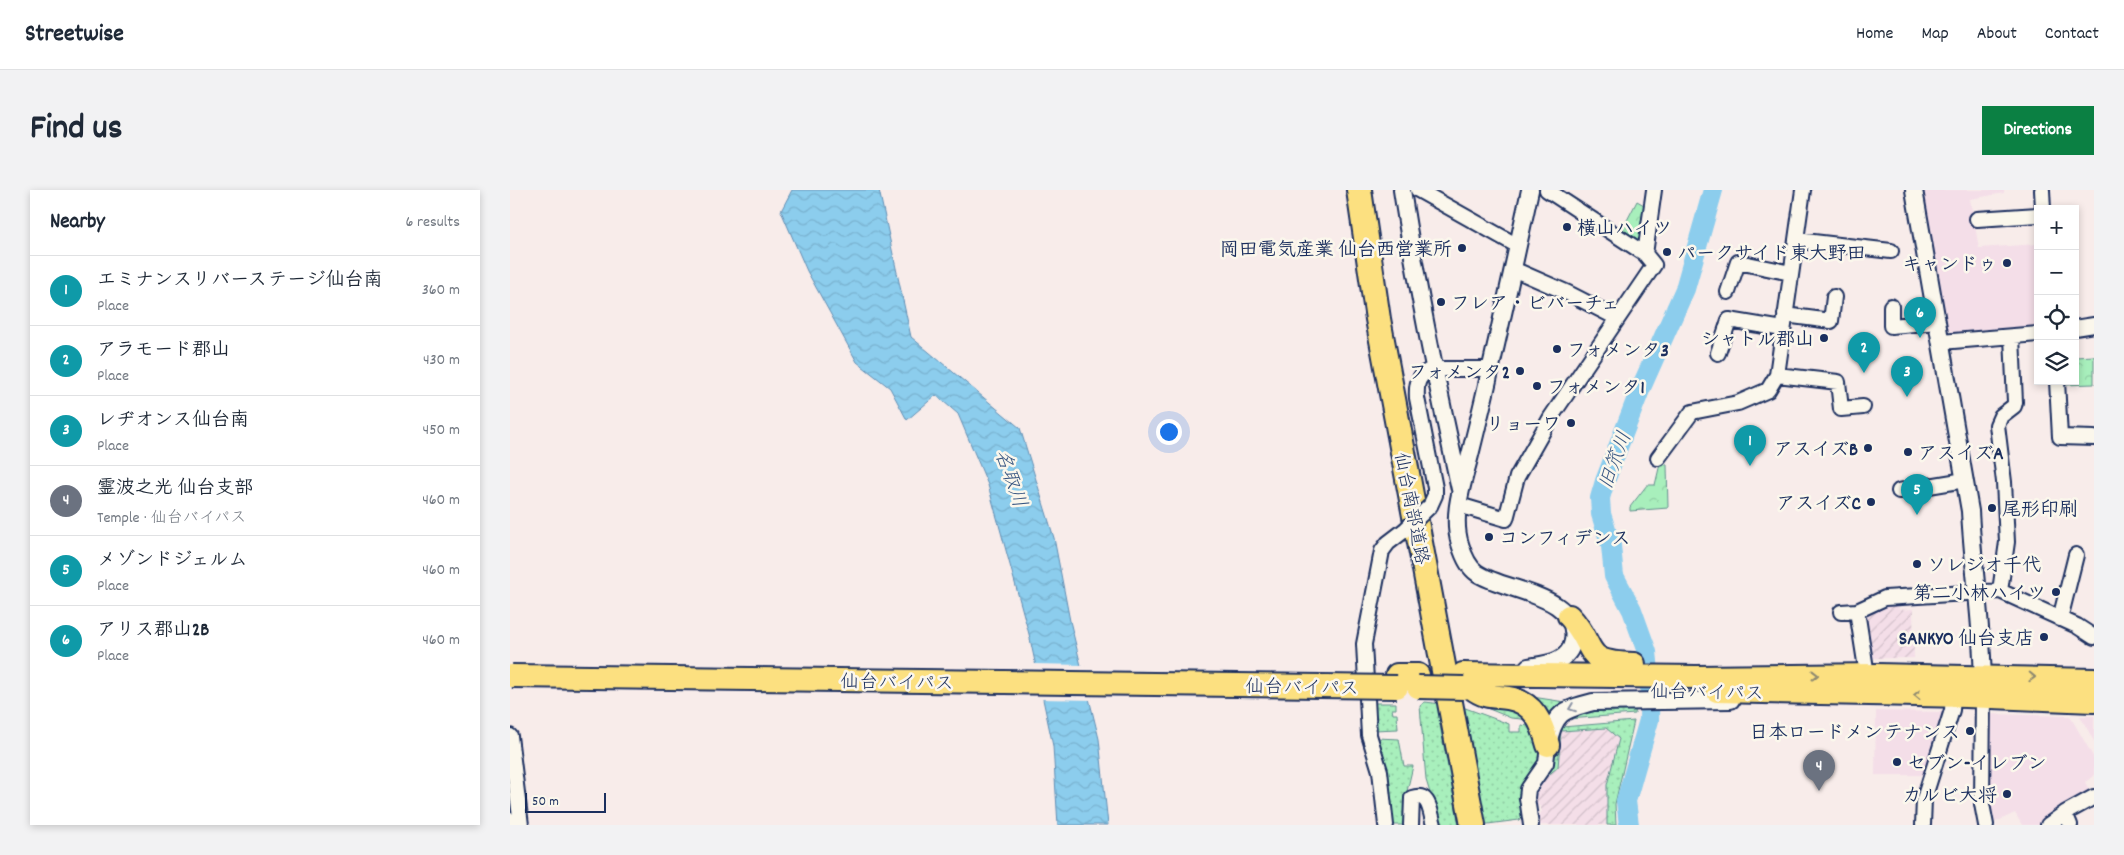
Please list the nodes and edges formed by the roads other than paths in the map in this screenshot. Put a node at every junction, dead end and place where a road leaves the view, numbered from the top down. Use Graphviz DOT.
graph roads {
  1 [pos="1359,190"];
  2 [pos="1402,190"];
  3 [pos="1418,190"];
  4 [pos="1530,190"];
  5 [pos="1548,190"];
  6 [pos="1654,190"];
  7 [pos="1802,190"];
  8 [pos="1914,190"];
  9 [pos="2042,190"];
  10 [pos="2043,205"];
  11 [pos="2034,216"];
  12 [pos="1977,219"];
  13 [pos="1796,240"];
  14 [pos="1518,246"];
  15 [pos="1891,251"];
  16 [pos="1644,254"];
  17 [pos="1513,269"];
  18 [pos="1791,273"];
  19 [pos="1728,292"];
  20 [pos="1834,297"];
  21 [pos="1891,306"];
  22 [pos="1617,318"];
  23 [pos="1784,322"];
  24 [pos="1937,322"];
  25 [pos="2094,326"];
  26 [pos="2079,328"];
  27 [pos="2034,334"];
  28 [pos="2012,337"];
  29 [pos="1941,342"];
  30 [pos="1718,354"];
  31 [pos="1434,369"];
  32 [pos="1491,369"];
  33 [pos="1776,375"];
  34 [pos="2057,385"];
  35 [pos="1863,407"];
  36 [pos="2094,438"];
  37 [pos="1658,458"];
  38 [pos="1965,480"];
  39 [pos="1899,491"];
  40 [pos="1460,499"];
  41 [pos="2076,555"];
  42 [pos="2000,591"];
  43 [pos="1976,592"];
  44 [pos="1857,611"];
  45 [pos="1841,612"];
  46 [pos="1568,616"];
  47 [pos="2060,619"];
  48 [pos="2094,637"];
  49 [pos="511,671"];
  50 [pos="1867,675"];
  51 [pos="2094,680"];
  52 [pos="1468,681"];
  53 [pos="1620,683"];
  54 [pos="1696,683"];
  55 [pos="1983,686"];
  56 [pos="1953,695"];
  57 [pos="2094,701"];
  58 [pos="510,736"];
  59 [pos="1548,745"];
  60 [pos="2094,797"];
  61 [pos="2068,819"];
  62 [pos="510,820"];
  63 [pos="510,825"];
  64 [pos="521,825"];
  65 [pos="1386,825"];
  66 [pos="1411,825"];
  67 [pos="1434,825"];
  68 [pos="1473,825"];
  69 [pos="1530,825"];
  70 [pos="1924,825"];
  71 [pos="1986,825"];
  72 [pos="2048,825"];
  1 -- 68 [label="highway, 仙台南部道路"];
  2 -- 31 [label="street"];
  3 -- 14 [label="street"];
  4 -- 14 [label="street"];
  5 -- 16 [label="street"];
  6 -- 16 [label="street"];
  7 -- 13 [label="street"];
  8 -- 24 [label="street"];
  9 -- 10 [label="street"];
  11 -- 12 [label="street"];
  13 -- 15 [label="street"];
  13 -- 18 [label="street"];
  14 -- 17 [label="street"];
  16 -- 22 [label="street"];
  17 -- 22 [label="street"];
  17 -- 32 [label="street"];
  18 -- 19 [label="street"];
  18 -- 23 [label="street"];
  20 -- 23 [label="street"];
  21 -- 24 [label="street"];
  22 -- 40 [label="street"];
  23 -- 30 [label="street"];
  23 -- 33 [label="street"];
  24 -- 29 [label="street"];
  25 -- 26 [label="street"];
  27 -- 28 [label="street"];
  28 -- 29 [label="street"];
  28 -- 42 [label="street"];
  29 -- 38 [label="street"];
  31 -- 32 [label="street"];
  31 -- 40 [label="street"];
  31 -- 65 [label="street, bridge"];
  32 -- 40 [label="street"];
  33 -- 35 [label="street"];
  33 -- 37 [label="street"];
  34 -- 36 [label="street"];
  38 -- 39 [label="street"];
  38 -- 43 [label="street"];
  40 -- 46 [label="street"];
  41 -- 47 [label="street"];
  42 -- 43 [label="street"];
  42 -- 47 [label="street"];
  43 -- 44 [label="street"];
  43 -- 55 [label="street"];
  44 -- 45 [label="street"];
  44 -- 50 [label="street"];
  46 -- 52 [label="street"];
  46 -- 53 [label="highway"];
  47 -- 48 [label="street"];
  49 -- 52 [label="highway, 仙台バイパス, bridge"];
  54 -- 50 [label="highway, 仙台バイパス, one-way"];
  50 -- 55 [label="highway, 仙台バイパス"];
  55 -- 51 [label="highway, 仙台バイパス, one-way"];
  52 -- 53 [label="highway, 仙台バイパス"];
  52 -- 59 [label="highway"];
  53 -- 54 [label="highway, 仙台バイパス"];
  53 -- 54 [label="street"];
  53 -- 59 [label="street, one-way"];
  56 -- 54 [label="highway, 仙台バイパス, one-way"];
  55 -- 56 [label="highway, 仙台バイパス"];
  55 -- 57 [label="highway, 仙台バイパス"];
  55 -- 71 [label="street"];
  56 -- 70 [label="street"];
  58 -- 64 [label="street"];
  59 -- 69 [label="street"];
  60 -- 61 [label="street"];
  61 -- 72 [label="street"];
  62 -- 63 [label="street"];
  66 -- 67 [label="street"];
}
